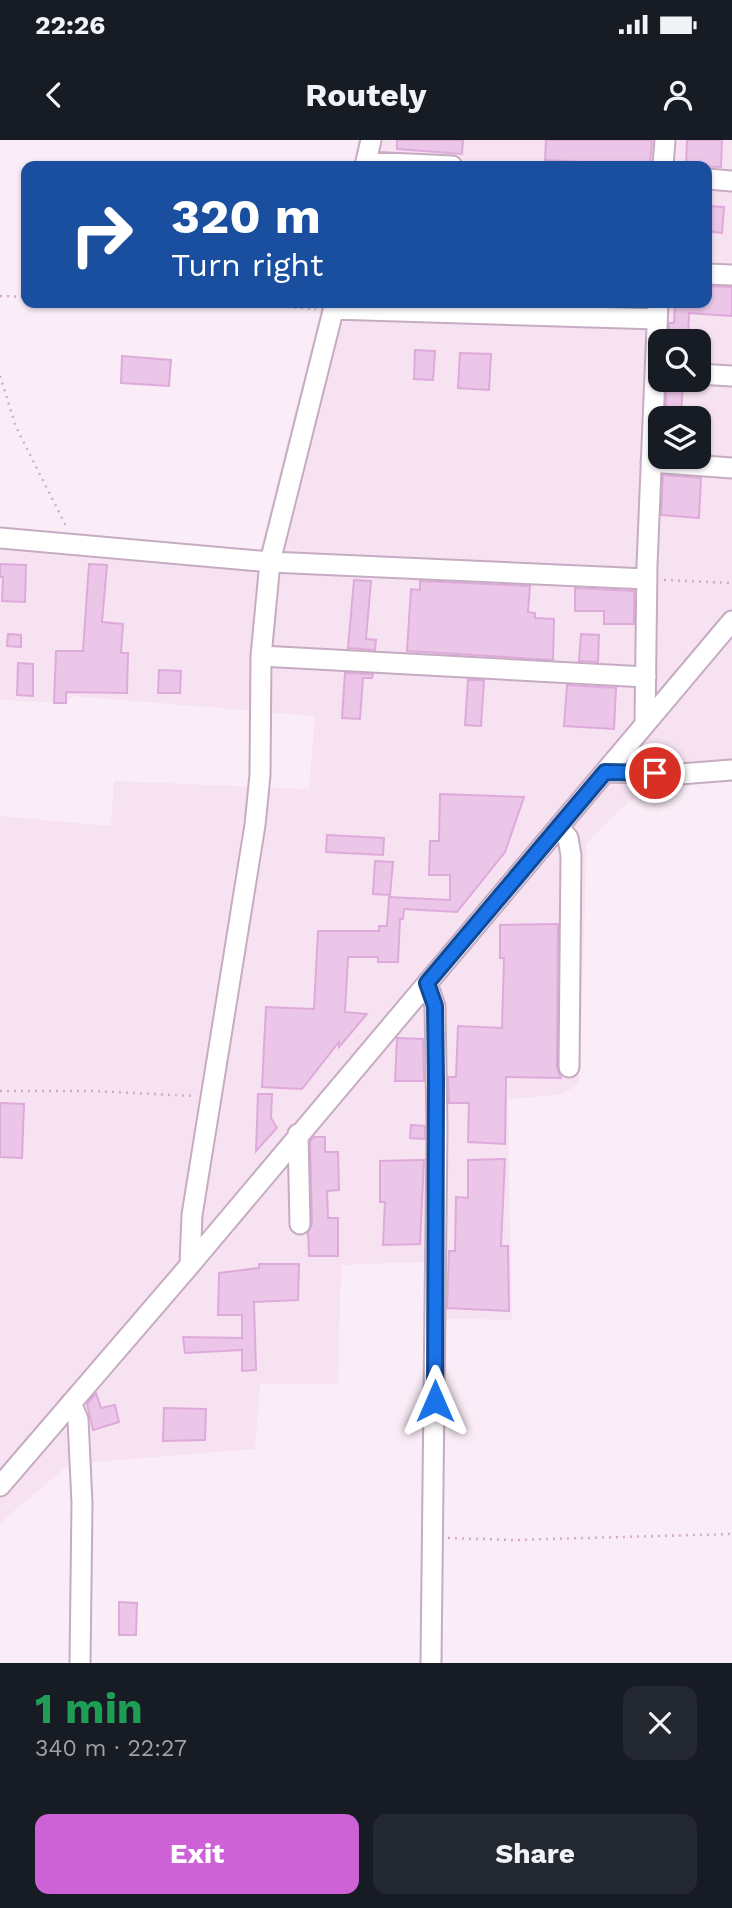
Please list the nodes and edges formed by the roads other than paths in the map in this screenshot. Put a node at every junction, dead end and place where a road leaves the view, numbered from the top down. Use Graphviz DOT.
graph roads {
  1 [pos="371,140"];
  2 [pos="665,140"];
  3 [pos="367,161"];
  4 [pos="663,161"];
  5 [pos="712,179"];
  6 [pos="732,181"];
  7 [pos="712,274"];
  8 [pos="732,275"];
  9 [pos="334,308"];
  10 [pos="463,308"];
  11 [pos="657,311"];
  12 [pos="657,329"];
  13 [pos="711,375"];
  14 [pos="732,376"];
  15 [pos="711,466"];
  16 [pos="732,468"];
  17 [pos="651,469"];
  18 [pos="0,538"];
  19 [pos="270,562"];
  20 [pos="647,579"];
  21 [pos="732,621"];
  22 [pos="261,656"];
  23 [pos="646,677"];
  24 [pos="645,723"];
  25 [pos="732,769"];
  26 [pos="605,772"];
  27 [pos="559,827"];
  28 [pos="427,983"];
  29 [pos="569,1068"];
  30 [pos="298,1134"];
  31 [pos="300,1224"];
  32 [pos="190,1265"];
  33 [pos="71,1403"];
  34 [pos="0,1486"];
  35 [pos="80,1663"];
  36 [pos="431,1663"];
  1 -- 3 [label="street"];
  2 -- 4 [label="street"];
  5 -- 6 [label="street"];
  7 -- 8 [label="street"];
  9 -- 19 [label="street"];
  10 -- 11 [label="street"];
  11 -- 12 [label="street"];
  13 -- 14 [label="street"];
  15 -- 16 [label="street"];
  17 -- 20 [label="street"];
  18 -- 19 [label="street"];
  19 -- 20 [label="street"];
  19 -- 22 [label="street"];
  20 -- 23 [label="street"];
  21 -- 24 [label="street"];
  22 -- 23 [label="street"];
  22 -- 32 [label="street"];
  23 -- 24 [label="street"];
  24 -- 26 [label="street"];
  25 -- 26 [label="street"];
  26 -- 27 [label="street"];
  27 -- 28 [label="street"];
  27 -- 29 [label="street"];
  28 -- 30 [label="street"];
  28 -- 36 [label="street"];
  30 -- 31 [label="street"];
  30 -- 32 [label="street"];
  32 -- 33 [label="street"];
  33 -- 34 [label="street"];
  33 -- 35 [label="street"];
}
